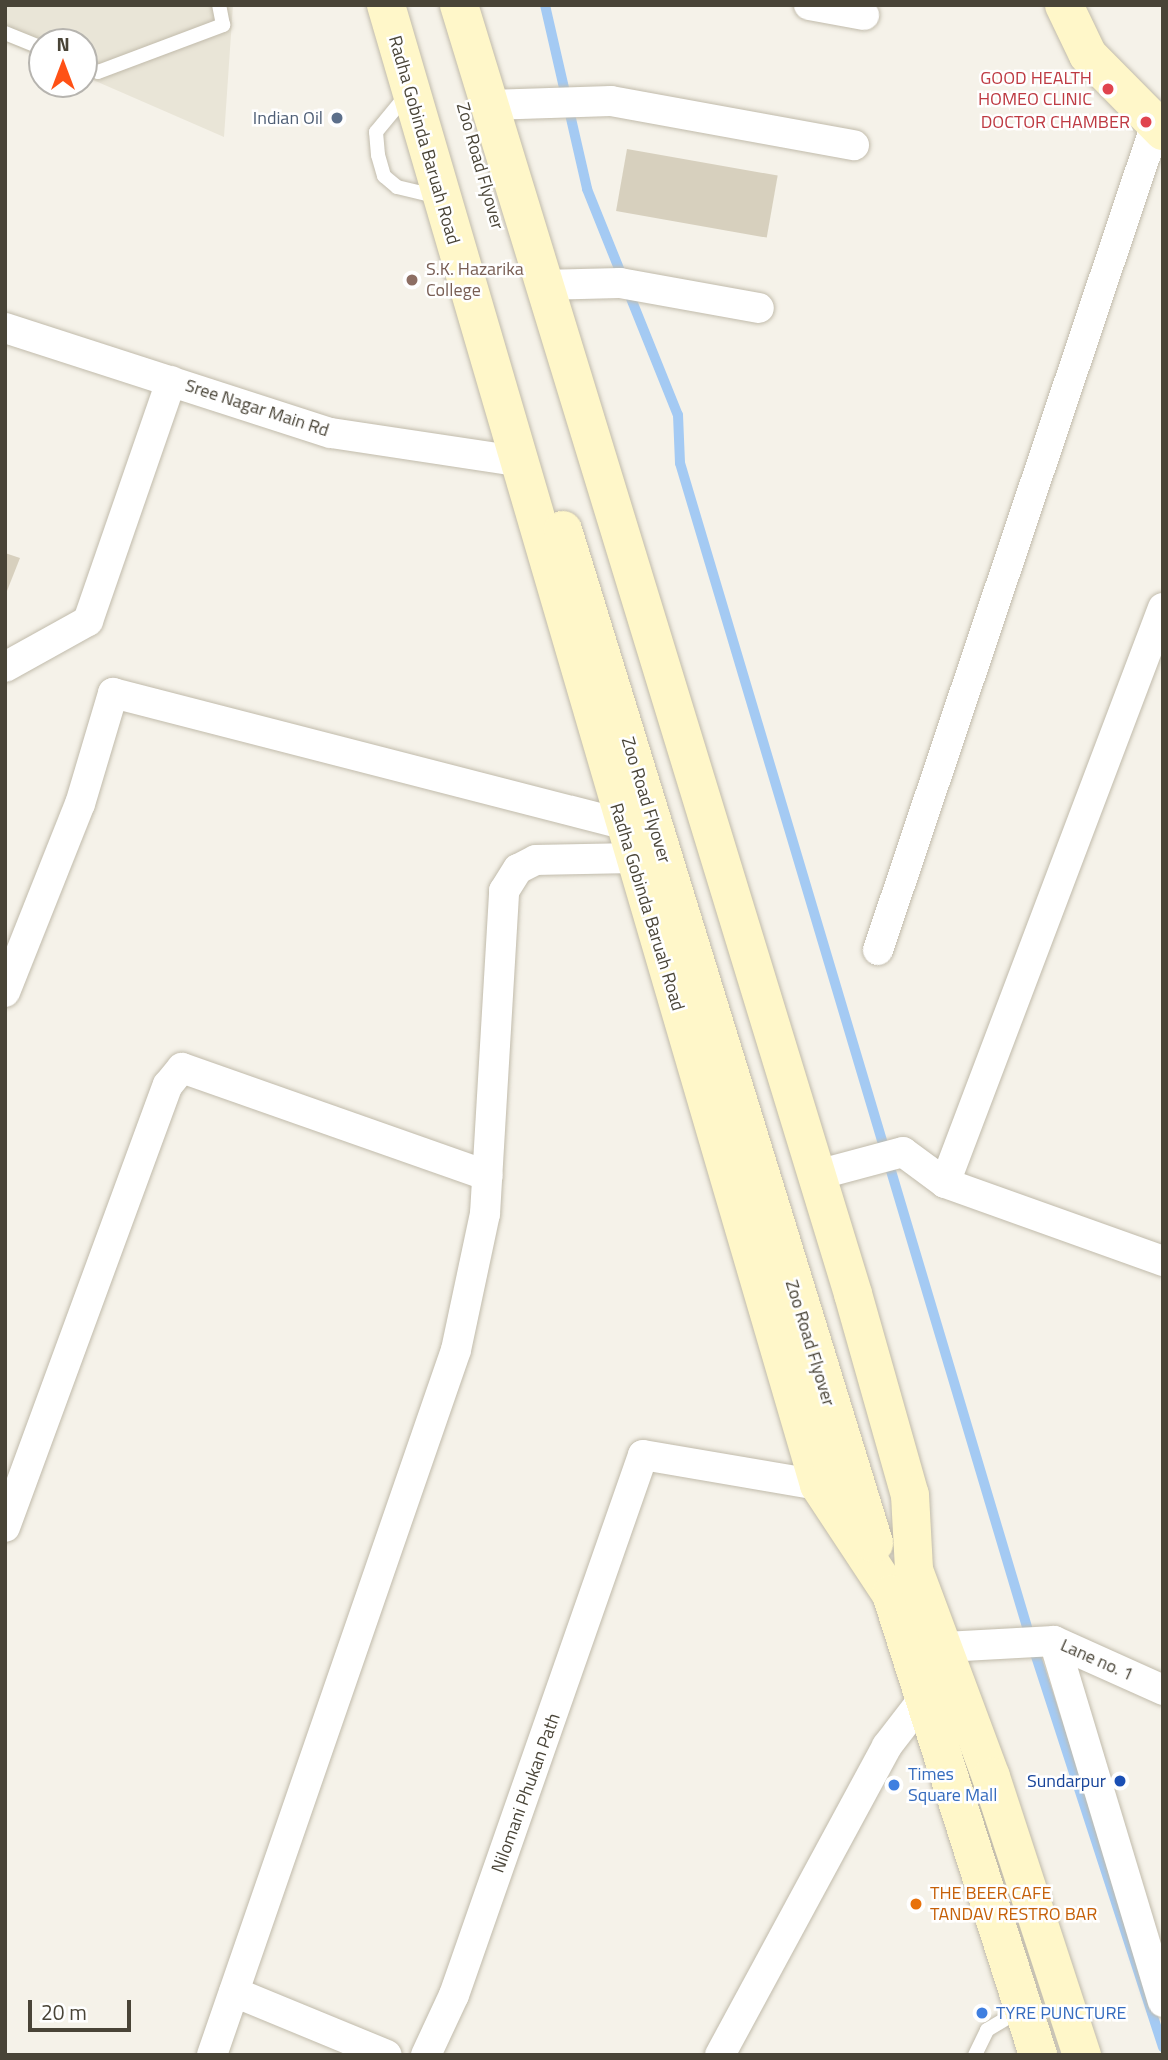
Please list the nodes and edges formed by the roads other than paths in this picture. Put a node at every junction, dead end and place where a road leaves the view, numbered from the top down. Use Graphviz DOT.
graph roads {
  1 [pos="219,5"];
  2 [pos="386,5"];
  3 [pos="405,5"];
  4 [pos="434,5"];
  5 [pos="459,5"];
  6 [pos="809,5"];
  7 [pos="1064,5"];
  8 [pos="864,15"];
  9 [pos="5,33"];
  10 [pos="28,42"];
  11 [pos="98,72"];
  12 [pos="489,105"];
  13 [pos="1159,128"];
  14 [pos="854,145"];
  15 [pos="542,285"];
  16 [pos="759,308"];
  17 [pos="5,328"];
  18 [pos="171,381"];
  19 [pos="516,461"];
  20 [pos="1163,608"];
  21 [pos="5,667"];
  22 [pos="627,841"];
  23 [pos="878,950"];
  24 [pos="5,992"];
  25 [pos="817,1175"];
  26 [pos="488,1176"];
  27 [pos="945,1183"];
  28 [pos="1163,1261"];
  29 [pos="851,1478"];
  30 [pos="5,1527"];
  31 [pos="903,1582"];
  32 [pos="1037,1641"];
  33 [pos="945,1647"];
  34 [pos="1163,1690"];
  35 [pos="927,1694"];
  36 [pos="991,1777"];
  37 [pos="956,1788"];
  38 [pos="234,1992"];
  39 [pos="1162,2000"];
  40 [pos="1024,2008"];
  41 [pos="212,2055"];
  42 [pos="387,2055"];
  43 [pos="426,2055"];
  44 [pos="720,2055"];
  45 [pos="975,2055"];
  46 [pos="1038,2055"];
  47 [pos="1082,2055"];
  1 -- 11 [label="lane"];
  2 -- 19 [label="main road, Radha Gobinda Baruah Road"];
  3 -- 29 [label="main road, Zoo Road Flyover"];
  4 -- 29 [label="main road, Zoo Road Flyover"];
  5 -- 12 [label="main road"];
  6 -- 8 [label="street"];
  7 -- 13 [label="main road"];
  9 -- 10 [label="lane"];
  12 -- 14 [label="street"];
  12 -- 15 [label="main road"];
  13 -- 23 [label="street"];
  15 -- 16 [label="street"];
  15 -- 25 [label="main road"];
  17 -- 18 [label="street, Sree Nagar Main Rd"];
  18 -- 19 [label="street, Sree Nagar Main Rd"];
  18 -- 21 [label="street"];
  19 -- 22 [label="main road, Radha Gobinda Baruah Road"];
  20 -- 27 [label="street"];
  22 -- 24 [label="street"];
  22 -- 26 [label="street"];
  22 -- 29 [label="main road, Radha Gobinda Baruah Road"];
  25 -- 27 [label="street"];
  25 -- 31 [label="main road"];
  26 -- 30 [label="street"];
  26 -- 38 [label="street"];
  27 -- 28 [label="street"];
  29 -- 31 [label="main road, Zoo Road Flyover"];
  29 -- 43 [label="street, Nilomani Phukan Path"];
  31 -- 33 [label="main road"];
  31 -- 35 [label="main road"];
  32 -- 33 [label="street, Lane no. 1"];
  32 -- 34 [label="street, Lane no. 1"];
  32 -- 39 [label="street"];
  33 -- 36 [label="main road"];
  35 -- 37 [label="main road"];
  35 -- 44 [label="street"];
  36 -- 37 [label="main road"];
  36 -- 47 [label="main road"];
  37 -- 40 [label="main road"];
  38 -- 41 [label="street"];
  38 -- 42 [label="street"];
  40 -- 45 [label="lane"];
  40 -- 46 [label="main road"];
}
